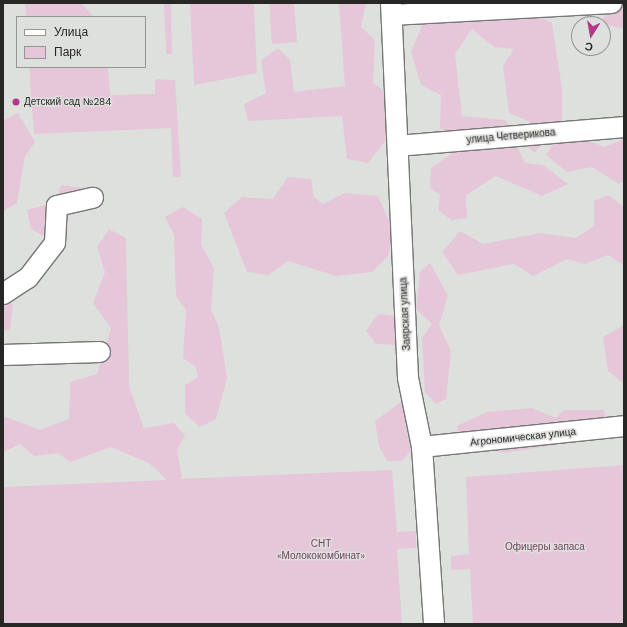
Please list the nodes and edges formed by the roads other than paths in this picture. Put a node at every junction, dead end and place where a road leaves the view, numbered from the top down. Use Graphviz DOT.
graph roads {
  1 [pos="612,3"];
  2 [pos="392,9"];
  3 [pos="624,127"];
  4 [pos="398,146"];
  5 [pos="93,198"];
  6 [pos="3,294"];
  7 [pos="100,352"];
  8 [pos="3,355"];
  9 [pos="624,426"];
  10 [pos="422,447"];
  11 [pos="434,624"];
  1 -- 2 [label="street"];
  2 -- 4 [label="street, Заярская улица"];
  3 -- 4 [label="street, улица Четверикова"];
  4 -- 10 [label="street, Заярская улица"];
  5 -- 6 [label="street"];
  7 -- 8 [label="street"];
  9 -- 10 [label="street, Агрономическая улица"];
  10 -- 11 [label="street, Заярская улица"];
}
